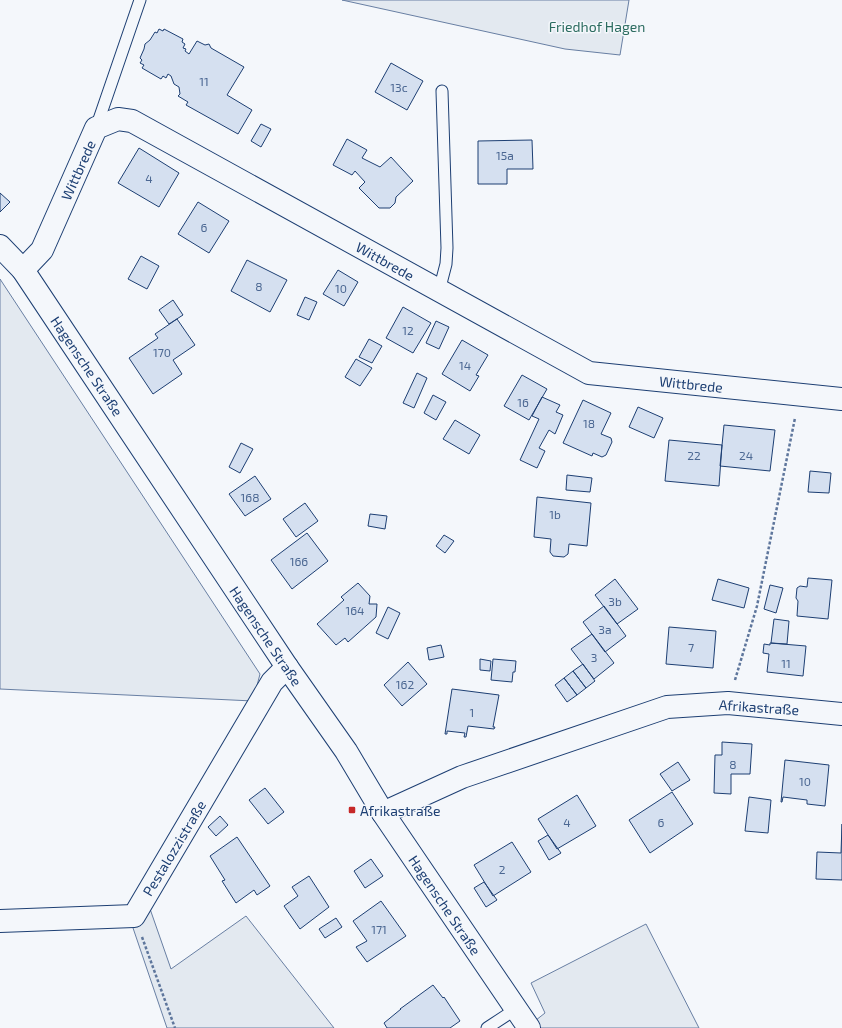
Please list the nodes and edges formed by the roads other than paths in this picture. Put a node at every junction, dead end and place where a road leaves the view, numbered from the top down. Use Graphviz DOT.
graph roads {
  1 [pos="140,0"];
  2 [pos="442,91"];
  3 [pos="96,128"];
  4 [pos="0,246"];
  5 [pos="23,270"];
  6 [pos="439,290"];
  7 [pos="842,399"];
  8 [pos="286,667"];
  9 [pos="842,714"];
  10 [pos="383,814"];
  11 [pos="0,921"];
  12 [pos="516,1009"];
  13 [pos="487,1028"];
  14 [pos="529,1028"];
  1 -- 3 [label="lane"];
  2 -- 6 [label="lane"];
  3 -- 5 [label="street, Wittbrede"];
  3 -- 6 [label="street, Wittbrede"];
  4 -- 5 [label="street, Hagensche Straße"];
  5 -- 8 [label="street, Hagensche Straße"];
  6 -- 7 [label="street, Wittbrede"];
  8 -- 10 [label="street, Hagensche Straße"];
  8 -- 11 [label="street, Pestalozzistraße"];
  9 -- 10 [label="street, Afrikastraße"];
  10 -- 12 [label="street, Hagensche Straße"];
  12 -- 13 [label="lane"];
  12 -- 14 [label="street, Hagensche Straße"];
}
